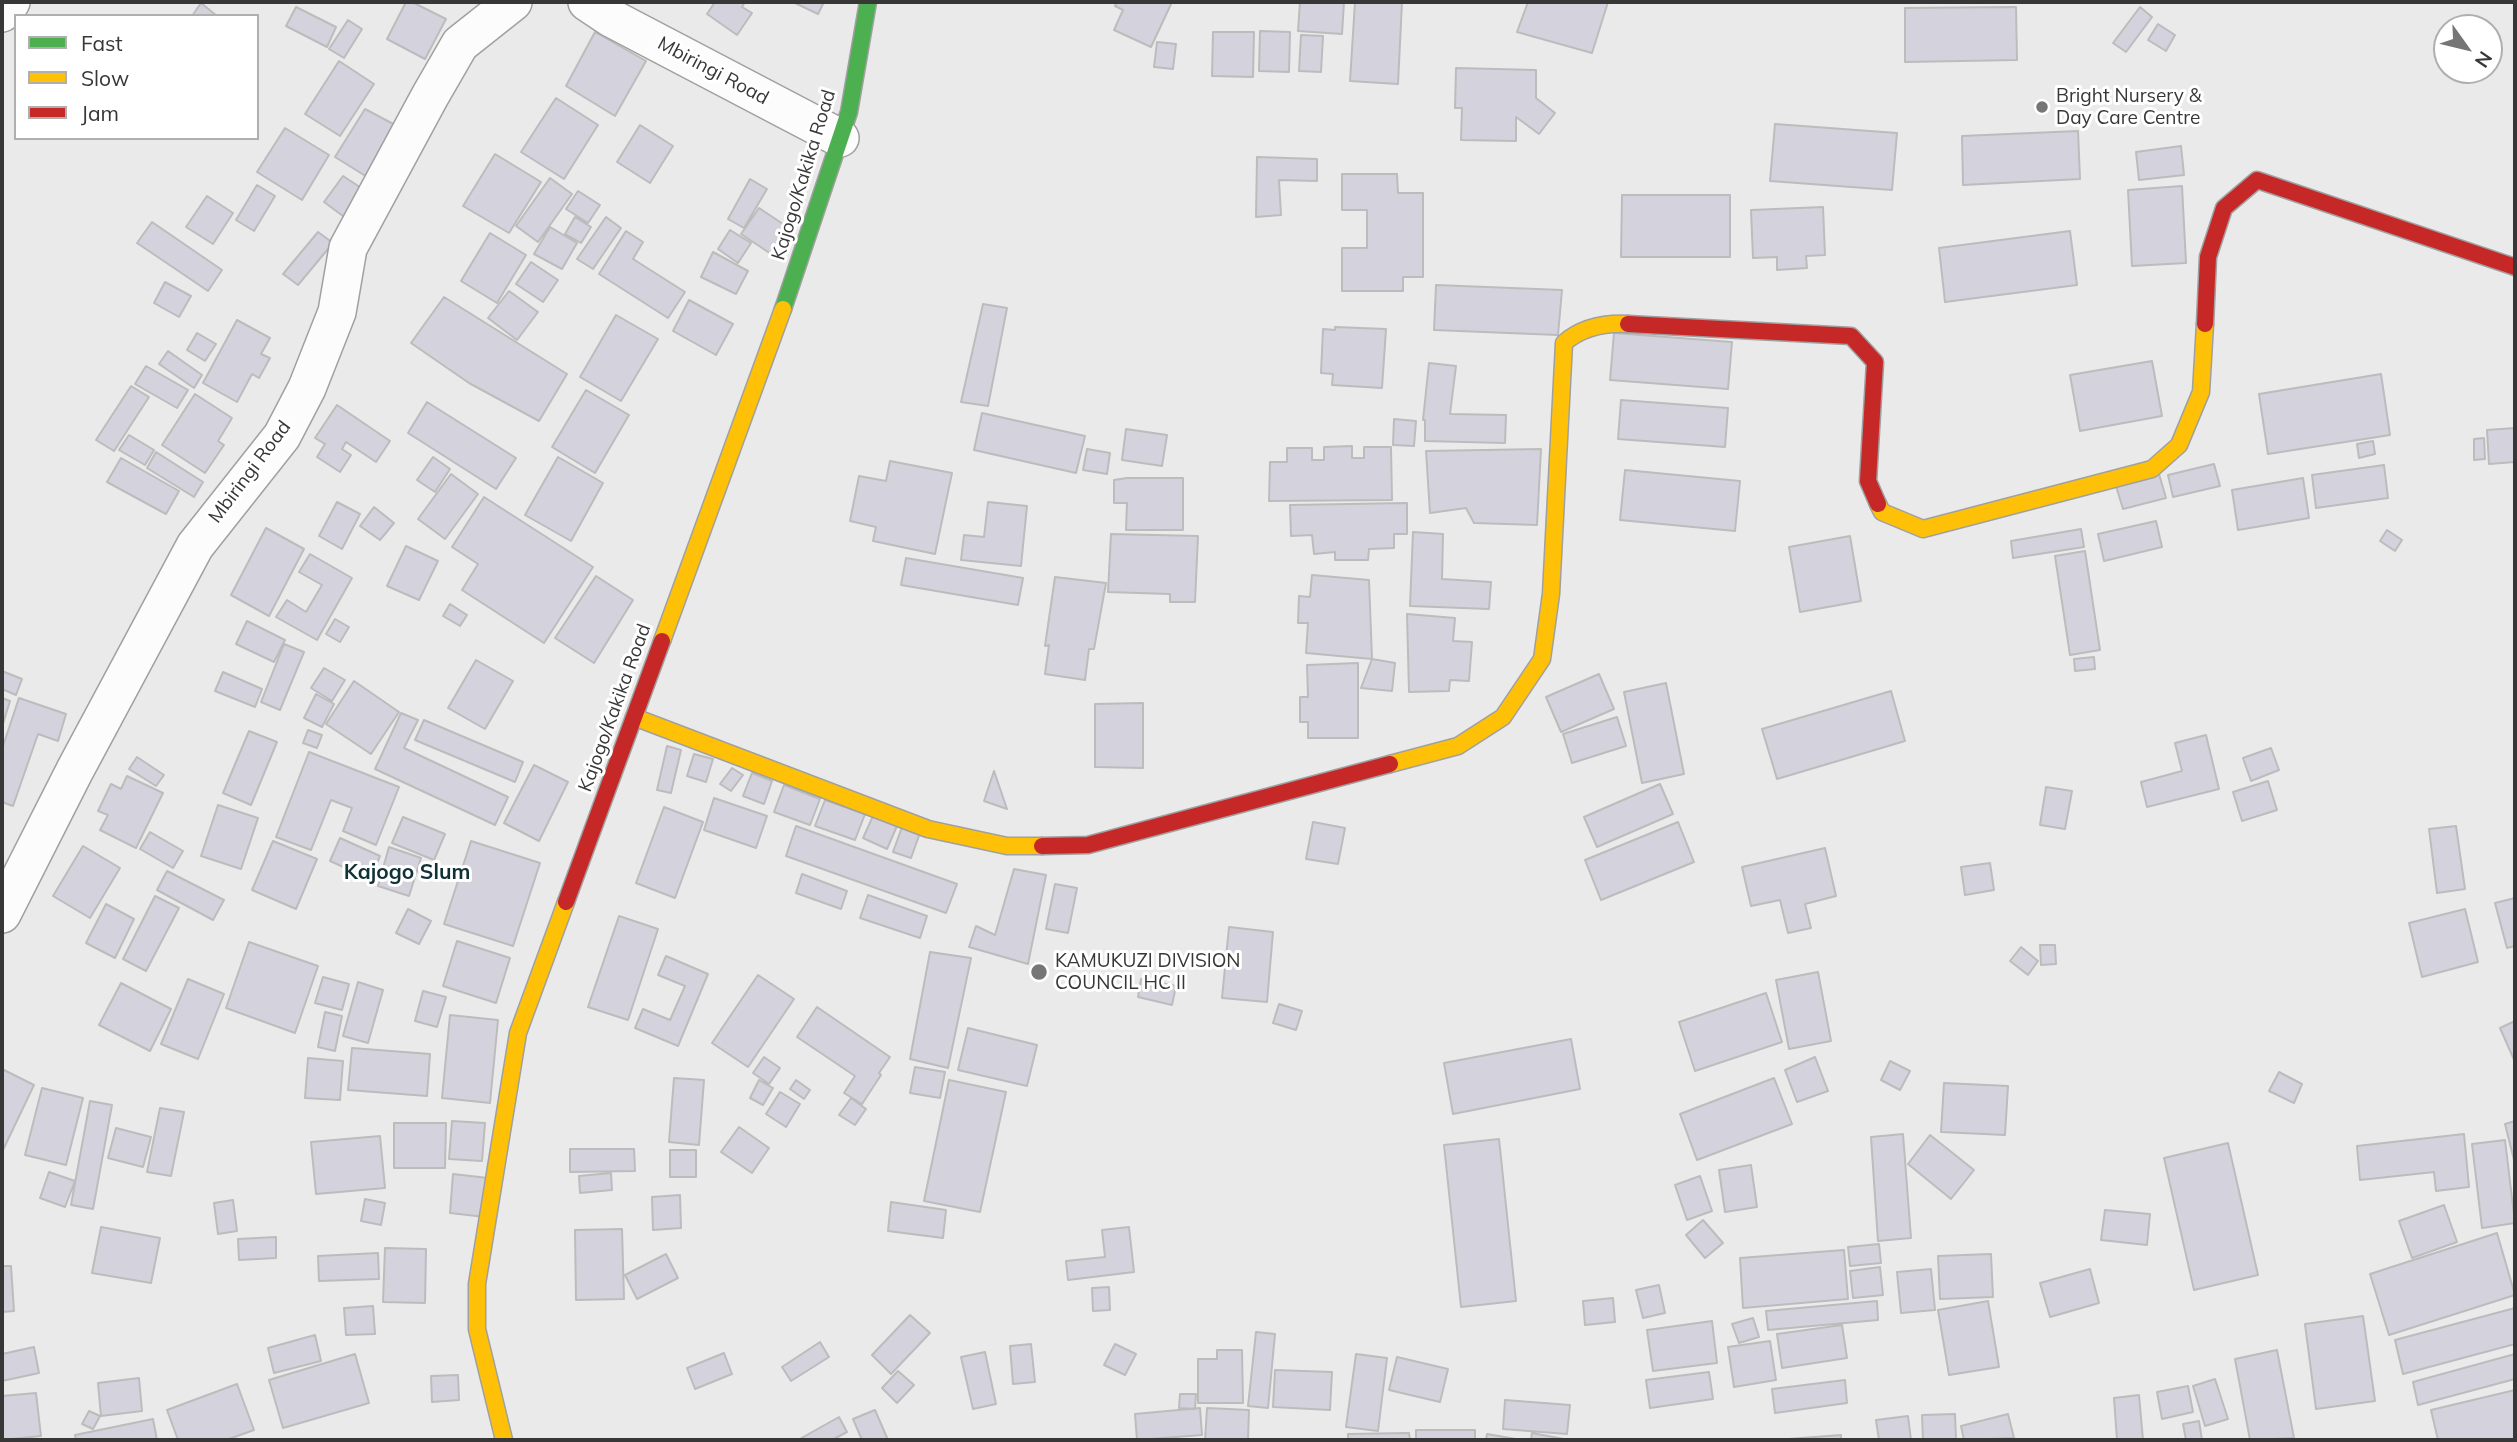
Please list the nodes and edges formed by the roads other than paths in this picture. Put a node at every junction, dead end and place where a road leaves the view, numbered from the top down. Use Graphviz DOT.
graph roads {
  1 [pos="11,2"];
  2 [pos="513,2"];
  3 [pos="587,2"];
  4 [pos="868,2"];
  5 [pos="2,13"];
  6 [pos="840,138"];
  7 [pos="2515,268"];
  8 [pos="634,717"];
  9 [pos="2,914"];
  10 [pos="504,1440"];
  1 -- 5 [label="street"];
  2 -- 9 [label="street, Mbiringi Road"];
  3 -- 6 [label="street, Mbiringi Road"];
  4 -- 6 [label="street, Kajogo/Kakika Road"];
  6 -- 8 [label="street, Kajogo/Kakika Road"];
  7 -- 8 [label="street"];
  8 -- 10 [label="street, Kajogo/Kakika Road"];
}
